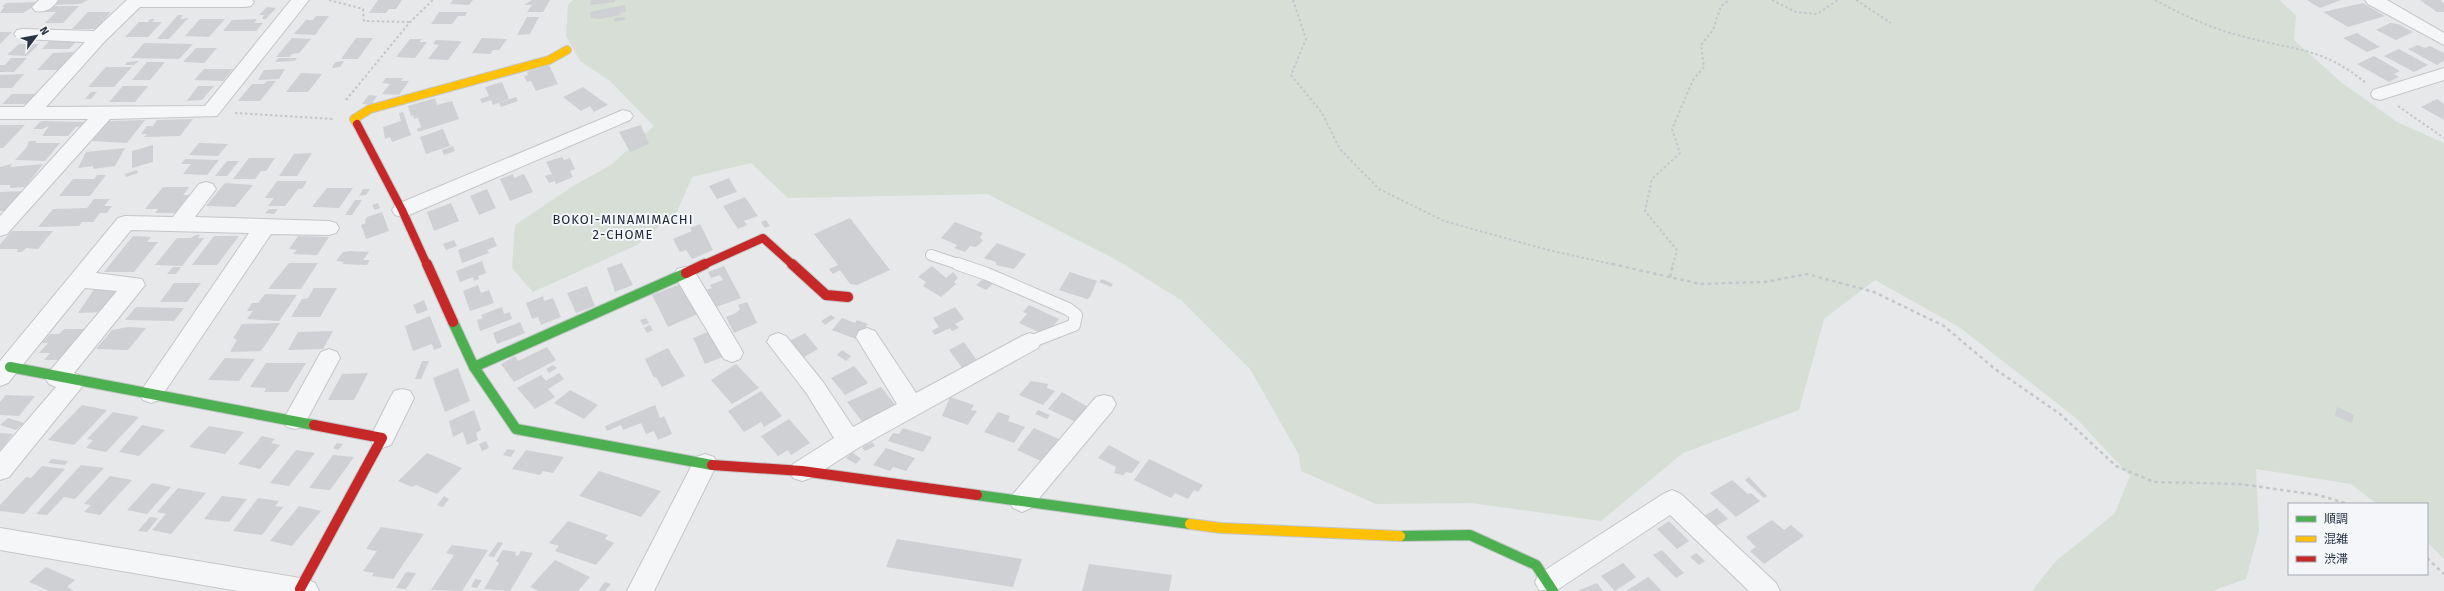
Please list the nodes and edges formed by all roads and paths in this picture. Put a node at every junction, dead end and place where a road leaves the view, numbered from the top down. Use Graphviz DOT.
graph roads {
  1 [pos="300,0"];
  2 [pos="329,0"];
  3 [pos="433,0"];
  4 [pos="1293,0"];
  5 [pos="1729,0"];
  6 [pos="1772,0"];
  7 [pos="1831,0"];
  8 [pos="1838,0"];
  9 [pos="1856,0"];
  10 [pos="2155,0"];
  11 [pos="2374,0"];
  12 [pos="136,1"];
  13 [pos="246,2"];
  14 [pos="1834,3"];
  15 [pos="410,22"];
  16 [pos="1891,23"];
  17 [pos="23,34"];
  18 [pos="99,37"];
  19 [pos="2444,40"];
  20 [pos="567,50"];
  21 [pos="2444,74"];
  22 [pos="2380,94"];
  23 [pos="346,100"];
  24 [pos="210,112"];
  25 [pos="0,113"];
  26 [pos="29,113"];
  27 [pos="104,113"];
  28 [pos="336,113"];
  29 [pos="623,116"];
  30 [pos="331,119"];
  31 [pos="354,119"];
  32 [pos="2444,138"];
  33 [pos="206,189"];
  34 [pos="402,210"];
  35 [pos="179,224"];
  36 [pos="264,228"];
  37 [pos="329,228"];
  38 [pos="0,230"];
  39 [pos="930,255"];
  40 [pos="685,275"];
  41 [pos="1670,277"];
  42 [pos="78,279"];
  43 [pos="848,297"];
  44 [pos="867,338"];
  45 [pos="778,342"];
  46 [pos="1030,342"];
  47 [pos="732,353"];
  48 [pos="329,358"];
  49 [pos="474,367"];
  50 [pos="5,372"];
  51 [pos="65,380"];
  52 [pos="151,394"];
  53 [pos="402,398"];
  54 [pos="1104,404"];
  55 [pos="911,406"];
  56 [pos="295,420"];
  57 [pos="382,438"];
  58 [pos="849,441"];
  59 [pos="706,464"];
  60 [pos="0,470"];
  61 [pos="802,471"];
  62 [pos="1022,501"];
  63 [pos="2345,503"];
  64 [pos="0,539"];
  65 [pos="2428,559"];
  66 [pos="2444,574"];
  67 [pos="1551,587"];
  68 [pos="304,591"];
  69 [pos="640,591"];
  70 [pos="1767,591"];
  1 -- 24 [label="street"];
  2 -- 15 [label="path"];
  3 -- 15 [label="path"];
  4 -- 41 [label="path"];
  5 -- 41 [label="path"];
  6 -- 14 [label="path"];
  7 -- 14 [label="path"];
  8 -- 14 [label="path"];
  9 -- 16 [label="path"];
  10 -- 22 [label="path"];
  11 -- 19 [label="street"];
  12 -- 13 [label="street"];
  12 -- 18 [label="street"];
  15 -- 23 [label="path"];
  17 -- 18 [label="street"];
  18 -- 26 [label="street"];
  20 -- 31 [label="street"];
  21 -- 22 [label="street"];
  22 -- 32 [label="path"];
  24 -- 27 [label="street"];
  24 -- 30 [label="path"];
  25 -- 26 [label="street"];
  26 -- 27 [label="street"];
  27 -- 38 [label="street"];
  28 -- 30 [label="path"];
  29 -- 34 [label="street"];
  30 -- 31 [label="path"];
  31 -- 34 [label="street"];
  33 -- 35 [label="street"];
  34 -- 49 [label="street"];
  35 -- 36 [label="street"];
  35 -- 42 [label="street"];
  36 -- 37 [label="street"];
  36 -- 52 [label="street"];
  39 -- 46 [label="lane"];
  40 -- 43 [label="street"];
  40 -- 47 [label="street"];
  40 -- 49 [label="street"];
  41 -- 63 [label="path"];
  42 -- 50 [label="street"];
  42 -- 51 [label="street"];
  44 -- 55 [label="street"];
  45 -- 58 [label="street"];
  46 -- 55 [label="street"];
  48 -- 56 [label="street"];
  49 -- 59 [label="street"];
  50 -- 51 [label="street"];
  51 -- 52 [label="street"];
  51 -- 60 [label="street"];
  52 -- 56 [label="street"];
  53 -- 57 [label="street"];
  54 -- 62 [label="street"];
  55 -- 58 [label="street"];
  56 -- 57 [label="street"];
  57 -- 68 [label="street"];
  58 -- 61 [label="street"];
  59 -- 61 [label="street"];
  59 -- 69 [label="street"];
  61 -- 62 [label="street"];
  62 -- 67 [label="street"];
  64 -- 68 [label="street"];
  65 -- 66 [label="path"];
  67 -- 70 [label="street"];
}
